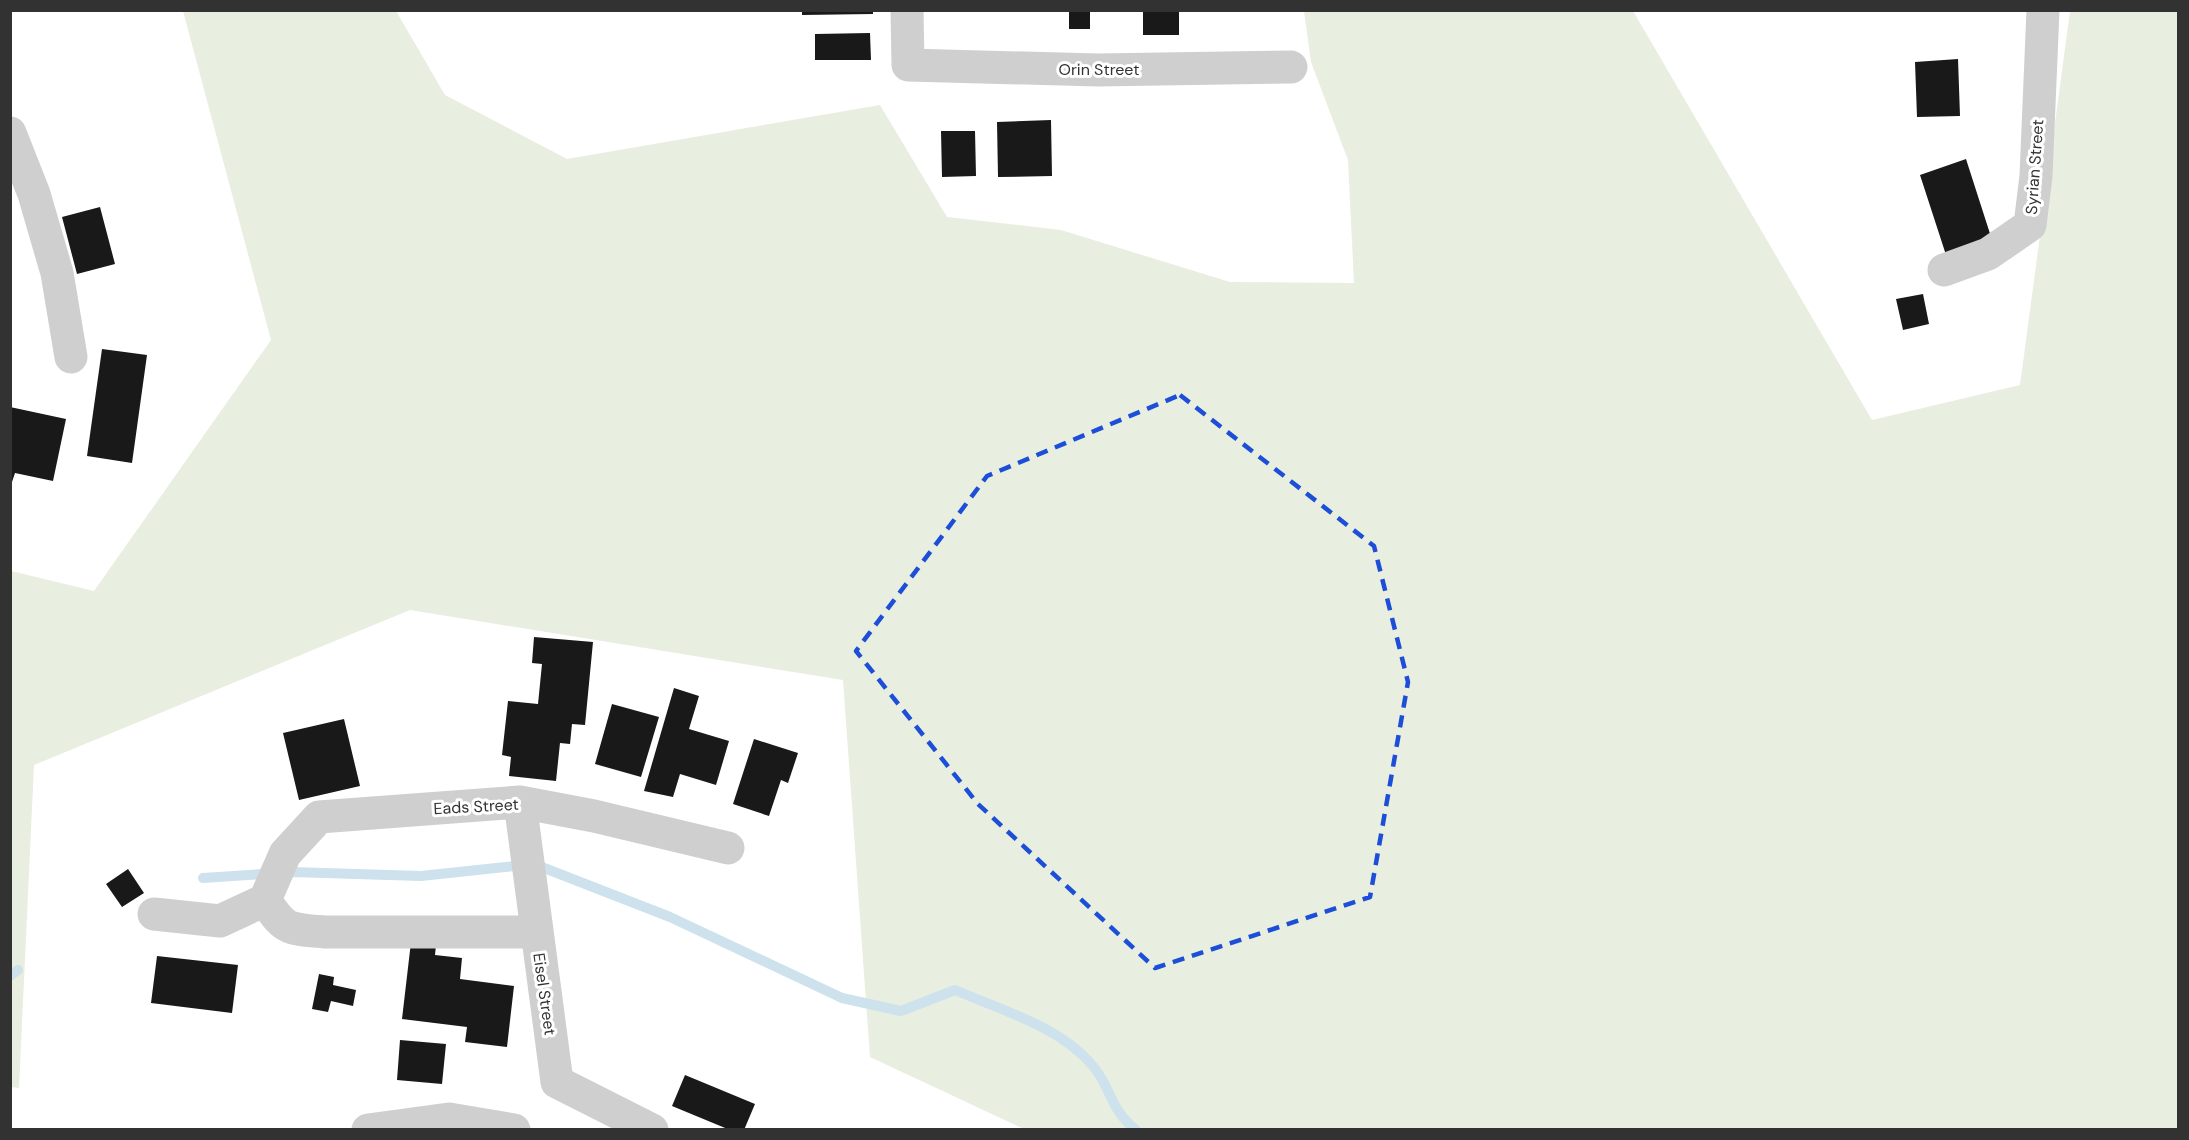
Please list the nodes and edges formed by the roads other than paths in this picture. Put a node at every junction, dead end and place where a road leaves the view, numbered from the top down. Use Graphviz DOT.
graph roads {
  1 [pos="907,10"];
  2 [pos="2043,10"];
  3 [pos="1291,67"];
  4 [pos="10,133"];
  5 [pos="1944,270"];
  6 [pos="71,357"];
  7 [pos="520,802"];
  8 [pos="728,848"];
  9 [pos="265,900"];
  10 [pos="154,914"];
  11 [pos="537,932"];
  12 [pos="368,1130"];
  13 [pos="514,1130"];
  14 [pos="652,1130"];
  1 -- 3 [label="street, Orin Street"];
  2 -- 5 [label="street, Syrian Street"];
  4 -- 6 [label="street"];
  7 -- 8 [label="street, Eads Street"];
  7 -- 9 [label="street, Eads Street"];
  7 -- 11 [label="street, Eisel Street"];
  9 -- 10 [label="street"];
  9 -- 11 [label="street"];
  11 -- 14 [label="street, Eisel Street"];
  12 -- 13 [label="street"];
}
